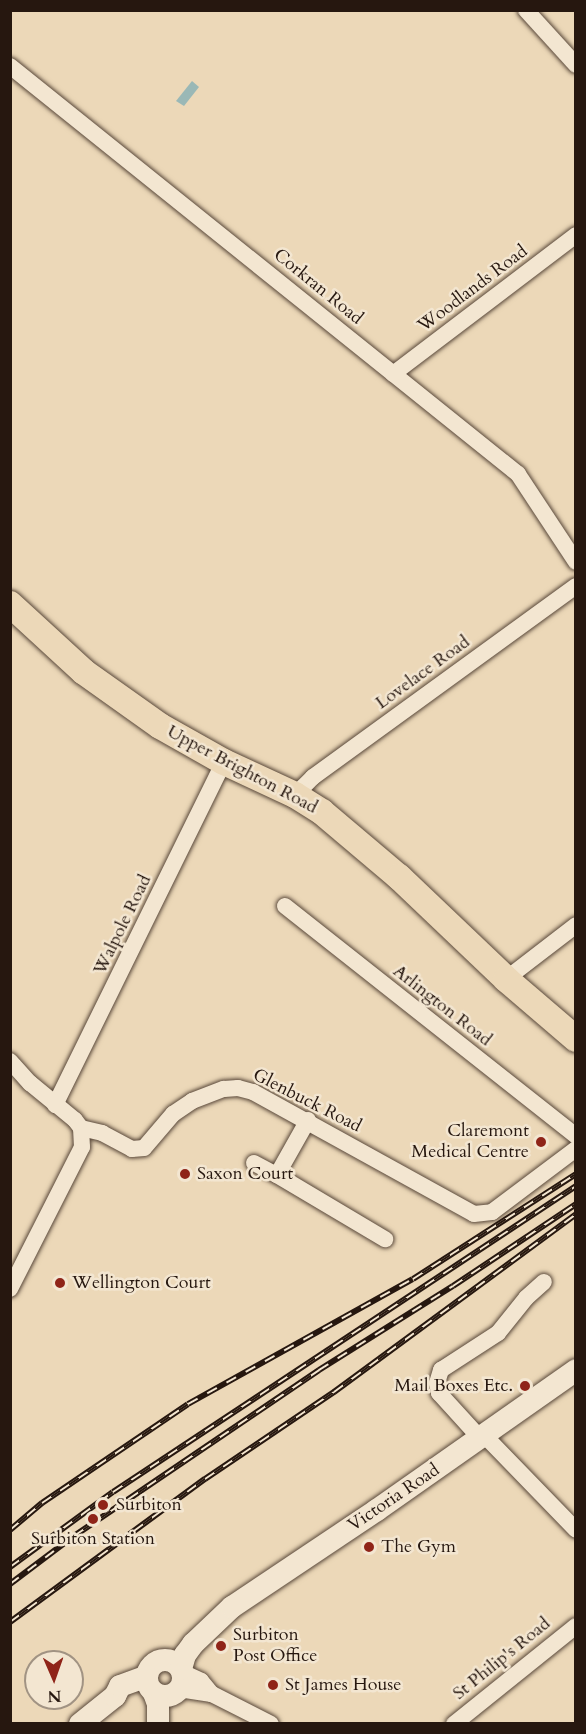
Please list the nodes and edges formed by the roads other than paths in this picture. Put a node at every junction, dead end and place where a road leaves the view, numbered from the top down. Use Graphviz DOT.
graph roads {
  1 [pos="526,10"];
  2 [pos="576,65"];
  3 [pos="10,66"];
  4 [pos="576,235"];
  5 [pos="393,374"];
  6 [pos="576,562"];
  7 [pos="576,586"];
  8 [pos="10,604"];
  9 [pos="224,762"];
  10 [pos="296,795"];
  11 [pos="285,906"];
  12 [pos="576,925"];
  13 [pos="506,979"];
  14 [pos="576,1039"];
  15 [pos="10,1061"];
  16 [pos="55,1105"];
  17 [pos="308,1120"];
  18 [pos="81,1128"];
  19 [pos="576,1136"];
  20 [pos="576,1149"];
  21 [pos="254,1163"];
  22 [pos="277,1175"];
  23 [pos="385,1239"];
  24 [pos="544,1282"];
  25 [pos="10,1289"];
  26 [pos="576,1370"];
  27 [pos="482,1437"];
  28 [pos="576,1530"];
  29 [pos="576,1626"];
  30 [pos="166,1680"];
  31 [pos="80,1724"];
  32 [pos="158,1724"];
  33 [pos="166,1724"];
  34 [pos="271,1724"];
  35 [pos="454,1724"];
  1 -- 2 [label="street"];
  3 -- 5 [label="street, Corkran Road"];
  4 -- 5 [label="street, Woodlands Road"];
  5 -- 6 [label="street, Corkran Road"];
  7 -- 10 [label="street, Lovelace Road"];
  8 -- 9 [label="main road, Upper Brighton Road"];
  9 -- 10 [label="main road, Upper Brighton Road"];
  9 -- 16 [label="street, Walpole Road"];
  10 -- 13 [label="main road, Upper Brighton Road"];
  11 -- 19 [label="street, Arlington Road"];
  12 -- 13 [label="street"];
  13 -- 14 [label="main road, Upper Brighton Road"];
  15 -- 16 [label="street"];
  16 -- 18 [label="street"];
  17 -- 18 [label="street, Glenbuck Road"];
  17 -- 20 [label="street, Glenbuck Road"];
  17 -- 22 [label="street"];
  18 -- 25 [label="street"];
  21 -- 22 [label="street"];
  22 -- 23 [label="street"];
  24 -- 27 [label="street"];
  26 -- 27 [label="main road, Victoria Road"];
  27 -- 28 [label="street"];
  27 -- 30 [label="main road, Victoria Road"];
  29 -- 35 [label="street, St Philip's Road"];
  30 -- 31 [label="main road"];
  30 -- 32 [label="main road"];
  30 -- 33 [label="main road"];
  30 -- 34 [label="street"];
}
